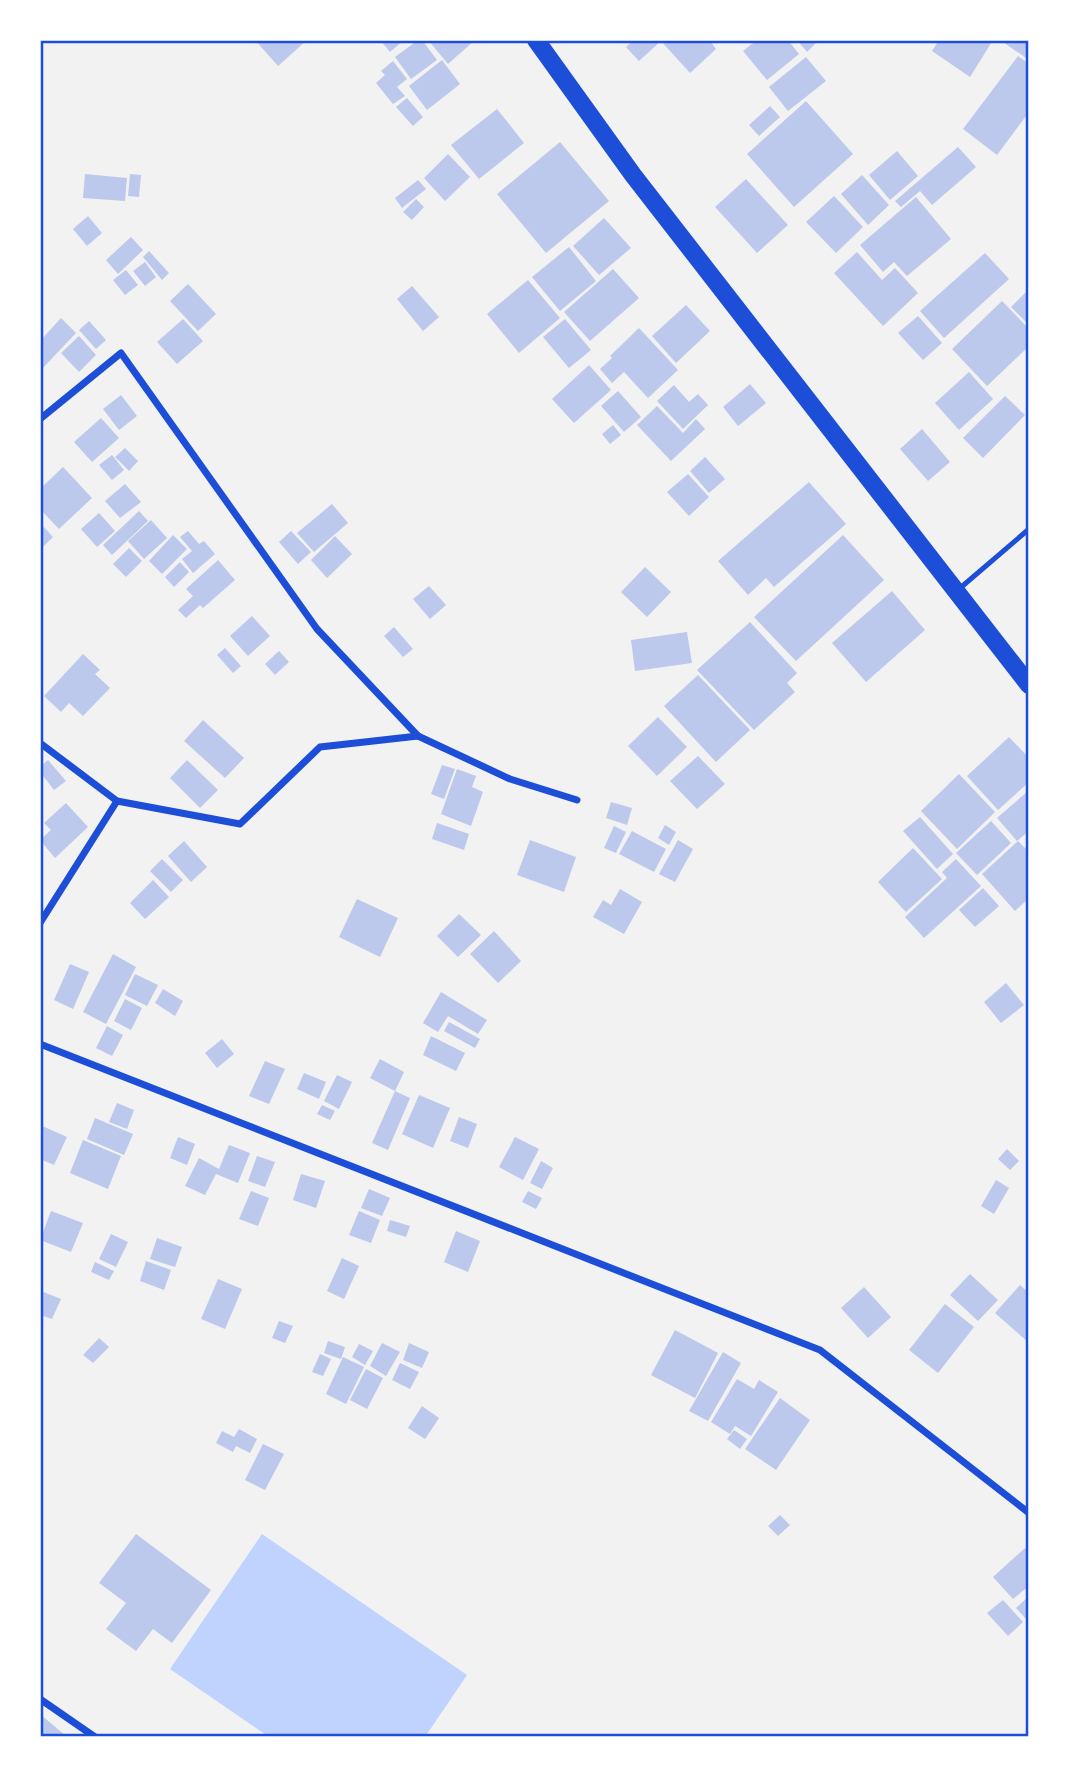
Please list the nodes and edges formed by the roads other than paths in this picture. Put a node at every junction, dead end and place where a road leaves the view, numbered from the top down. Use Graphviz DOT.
graph roads {
  1 [pos="536,40"];
  2 [pos="40,419"];
  3 [pos="1029,529"];
  4 [pos="956,592"];
  5 [pos="1029,685"];
  6 [pos="418,736"];
  7 [pos="40,743"];
  8 [pos="577,800"];
  9 [pos="117,802"];
  10 [pos="40,923"];
  11 [pos="40,1044"];
  12 [pos="1029,1513"];
  13 [pos="40,1699"];
  14 [pos="95,1737"];
  1 -- 4 [label="main road"];
  2 -- 6 [label="street"];
  3 -- 4 [label="lane"];
  4 -- 5 [label="main road"];
  6 -- 8 [label="street"];
  6 -- 9 [label="street"];
  7 -- 9 [label="street"];
  9 -- 10 [label="street"];
  11 -- 12 [label="street"];
  13 -- 14 [label="street"];
}
